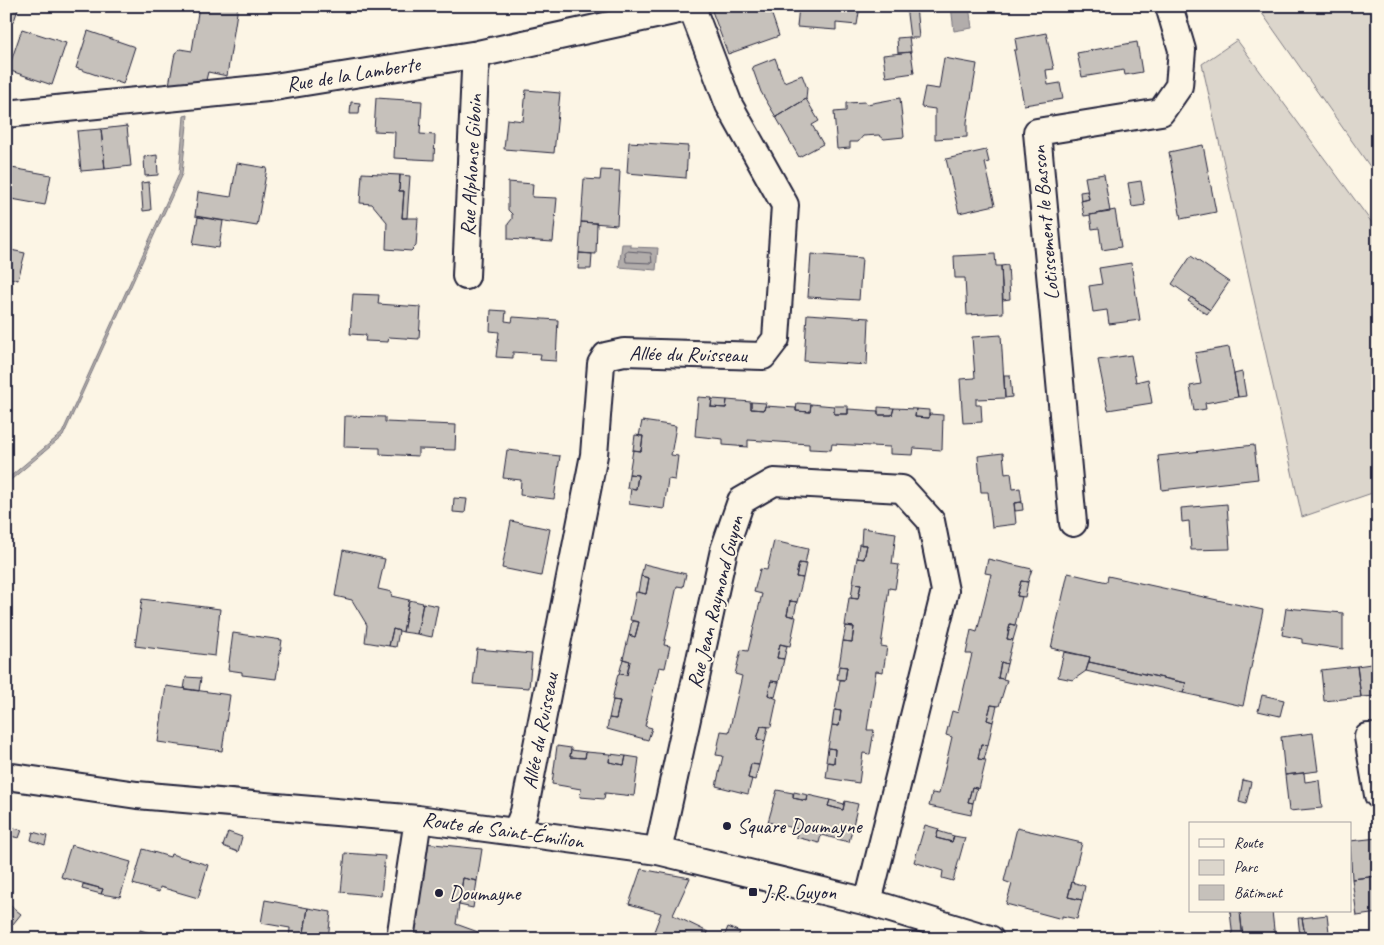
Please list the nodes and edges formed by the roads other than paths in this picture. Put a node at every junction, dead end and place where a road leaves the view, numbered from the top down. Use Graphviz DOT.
graph roads {
  1 [pos="1169,6"];
  2 [pos="694,7"];
  3 [pos="478,54"];
  4 [pos="6,114"];
  5 [pos="466,276"];
  6 [pos="1074,523"];
  7 [pos="1378,737"];
  8 [pos="6,776"];
  9 [pos="1378,796"];
  10 [pos="418,819"];
  11 [pos="516,832"];
  12 [pos="658,851"];
  13 [pos="868,902"];
  14 [pos="963,934"];
  15 [pos="400,939"];
  16 [pos="990,939"];
  1 -- 6 [label="street, Lotissement le Basson"];
  2 -- 3 [label="street, Rue de la Lamberte"];
  2 -- 11 [label="street, Allée du Ruisseau"];
  3 -- 4 [label="street, Rue de la Lamberte"];
  3 -- 5 [label="street, Rue Alphonse Giboin"];
  7 -- 9 [label="street"];
  8 -- 10 [label="street, Route de Saint-Émilion"];
  10 -- 11 [label="street, Route de Saint-Émilion"];
  10 -- 15 [label="street"];
  11 -- 12 [label="street, Route de Saint-Émilion"];
  12 -- 13 [label="street, Route de Saint-Émilion"];
  12 -- 13 [label="street, Rue Jean Raymond Guyon"];
  13 -- 14 [label="street, Route de Saint-Émilion"];
  14 -- 16 [label="street, Route de Saint-Émilion"];
}
